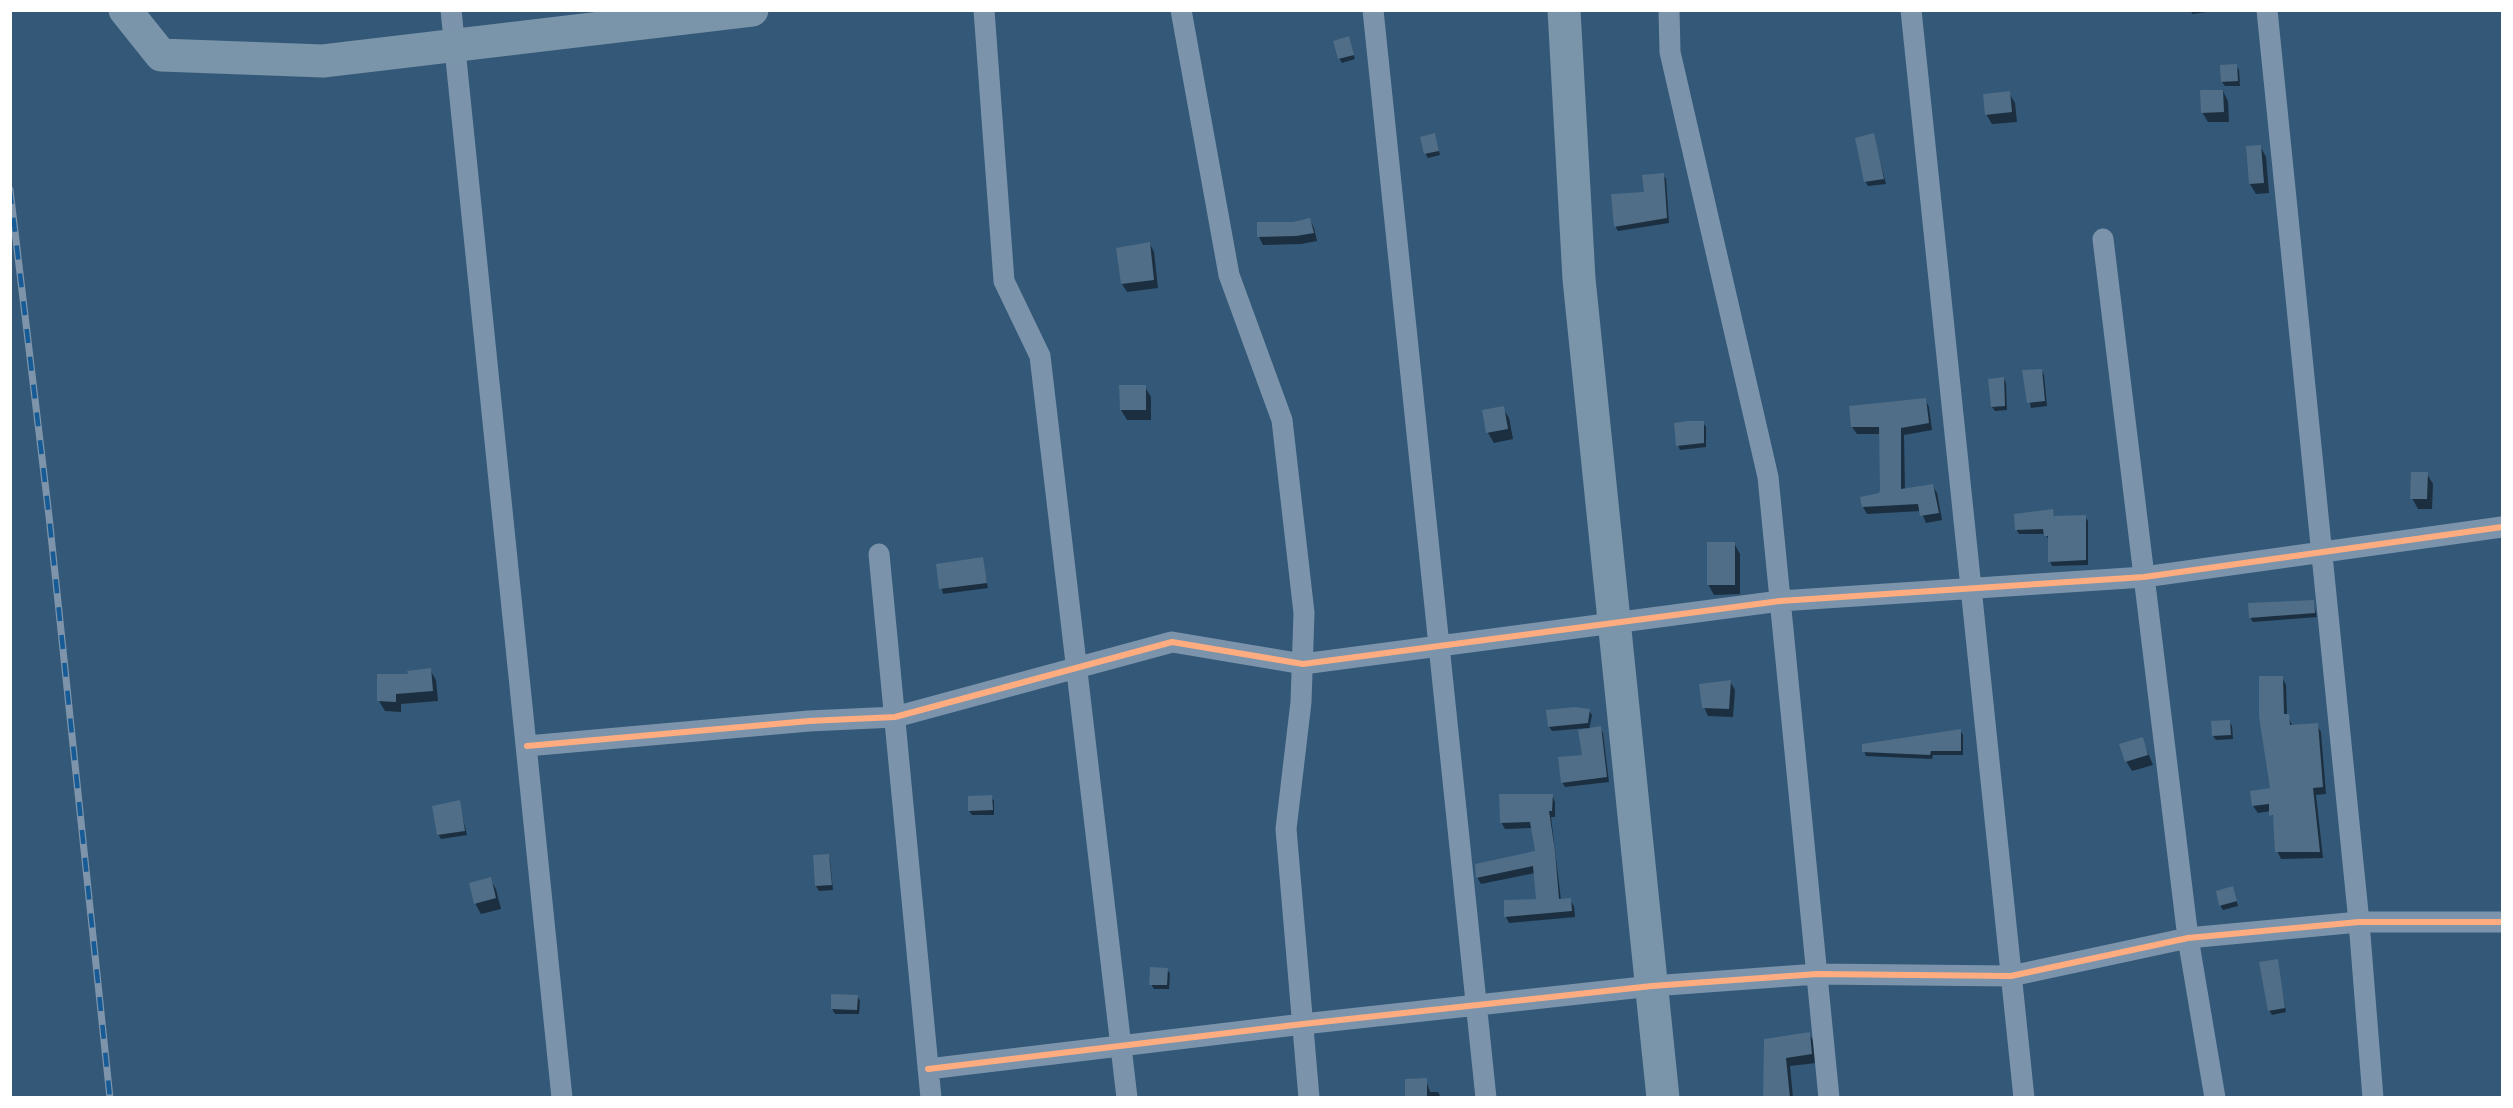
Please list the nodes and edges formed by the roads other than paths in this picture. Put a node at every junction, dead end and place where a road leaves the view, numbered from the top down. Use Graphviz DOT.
graph roads {
  1 [pos="125,10"];
  2 [pos="452,10"];
  3 [pos="752,10"];
  4 [pos="984,10"];
  5 [pos="1181,10"];
  6 [pos="1373,10"];
  7 [pos="1564,10"];
  8 [pos="1669,10"];
  9 [pos="1911,10"];
  10 [pos="2267,10"];
  11 [pos="456,46"];
  12 [pos="2103,239"];
  13 [pos="2502,527"];
  14 [pos="2321,551"];
  15 [pos="879,554"];
  16 [pos="2144,577"];
  17 [pos="1970,590"];
  18 [pos="1780,601"];
  19 [pos="1614,623"];
  20 [pos="1439,646"];
  21 [pos="1303,664"];
  22 [pos="1076,668"];
  23 [pos="895,717"];
  24 [pos="527,746"];
  25 [pos="2359,922"];
  26 [pos="2502,922"];
  27 [pos="2188,939"];
  28 [pos="1817,974"];
  29 [pos="2011,976"];
  30 [pos="1652,986"];
  31 [pos="1476,1005"];
  32 [pos="1303,1024"];
  33 [pos="1121,1047"];
  34 [pos="928,1069"];
  35 [pos="562,1098"];
  36 [pos="931,1098"];
  37 [pos="1126,1098"];
  38 [pos="1309,1098"];
  39 [pos="1486,1098"];
  40 [pos="1663,1098"];
  41 [pos="1829,1098"];
  42 [pos="2024,1098"];
  43 [pos="2215,1098"];
  44 [pos="2373,1098"];
  1 -- 11 [label="main road"];
  2 -- 11 [label="street"];
  3 -- 11 [label="main road"];
  4 -- 22 [label="street"];
  5 -- 21 [label="street"];
  6 -- 20 [label="street"];
  7 -- 19 [label="main road"];
  8 -- 18 [label="street"];
  9 -- 17 [label="street"];
  10 -- 14 [label="street"];
  11 -- 24 [label="street"];
  12 -- 16 [label="street"];
  13 -- 14 [label="street"];
  14 -- 16 [label="street"];
  14 -- 25 [label="street"];
  15 -- 23 [label="street"];
  16 -- 17 [label="street"];
  16 -- 27 [label="street"];
  17 -- 18 [label="street"];
  17 -- 29 [label="street"];
  18 -- 19 [label="street"];
  18 -- 28 [label="street"];
  19 -- 20 [label="street"];
  19 -- 30 [label="main road"];
  20 -- 21 [label="street"];
  20 -- 31 [label="street"];
  21 -- 22 [label="street"];
  21 -- 32 [label="street"];
  22 -- 23 [label="street"];
  22 -- 33 [label="street"];
  23 -- 24 [label="street"];
  23 -- 34 [label="street"];
  24 -- 35 [label="street"];
  25 -- 26 [label="street"];
  25 -- 27 [label="street"];
  25 -- 44 [label="street"];
  27 -- 29 [label="street"];
  27 -- 43 [label="street"];
  28 -- 29 [label="street"];
  28 -- 30 [label="street"];
  28 -- 41 [label="street"];
  29 -- 42 [label="street"];
  30 -- 31 [label="street"];
  30 -- 40 [label="main road"];
  31 -- 32 [label="street"];
  31 -- 39 [label="street"];
  32 -- 33 [label="street"];
  32 -- 38 [label="street"];
  33 -- 34 [label="street"];
  33 -- 37 [label="street"];
  34 -- 36 [label="street"];
}
